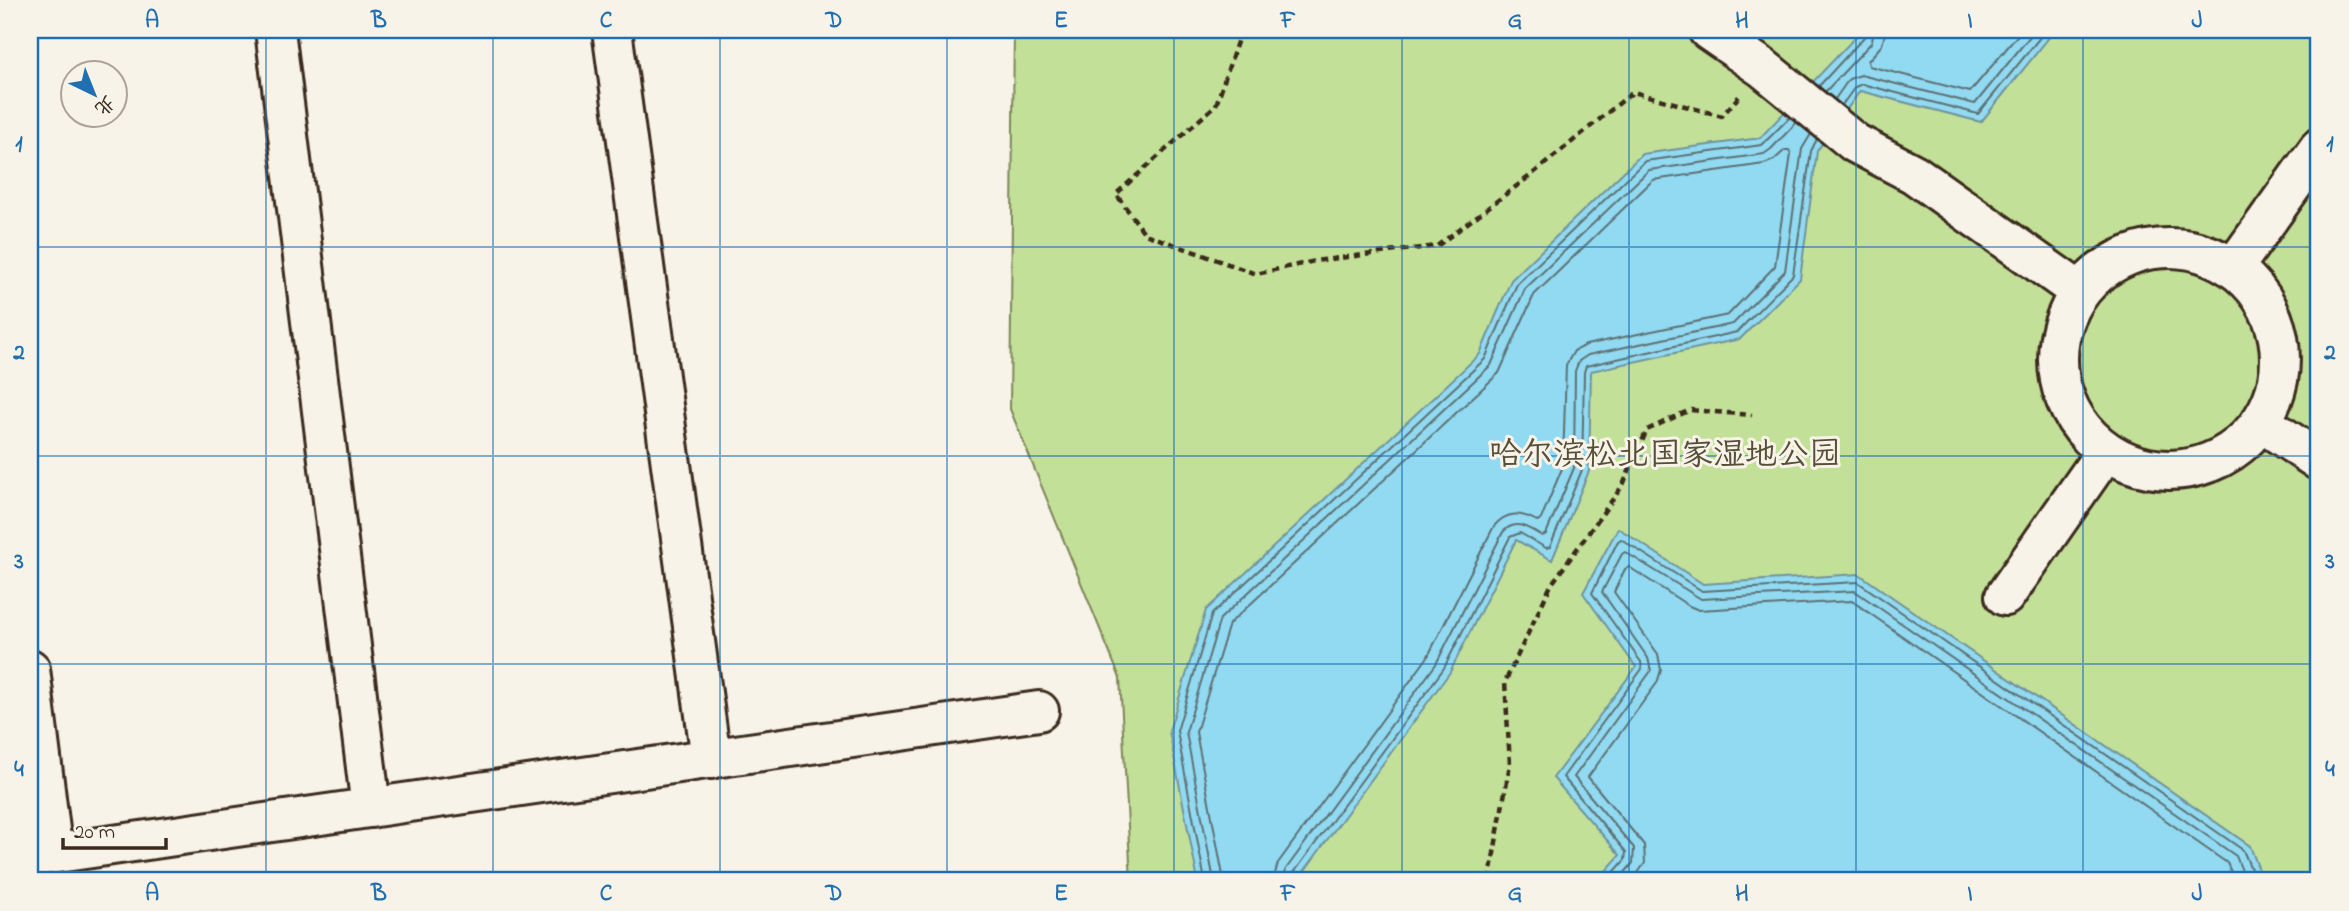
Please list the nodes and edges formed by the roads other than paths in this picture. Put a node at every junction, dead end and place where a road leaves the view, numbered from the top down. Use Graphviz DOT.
graph roads {
  1 [pos="275,30"];
  2 [pos="612,30"];
  3 [pos="1708,30"];
  4 [pos="2319,148"];
  5 [pos="2234,267"];
  6 [pos="2080,292"];
  7 [pos="2261,422"];
  8 [pos="2106,451"];
  9 [pos="2319,461"];
  10 [pos="2005,596"];
  11 [pos="30,669"];
  12 [pos="1039,711"];
  13 [pos="711,759"];
  14 [pos="371,808"];
  15 [pos="41,856"];
  1 -- 14 [label="lane"];
  2 -- 13 [label="lane"];
  3 -- 6 [label="lane"];
  4 -- 5 [label="lane"];
  5 -- 6 [label="lane"];
  5 -- 7 [label="lane"];
  6 -- 8 [label="lane"];
  7 -- 8 [label="lane"];
  7 -- 9 [label="lane"];
  8 -- 10 [label="lane"];
  11 -- 15 [label="lane"];
  12 -- 13 [label="lane"];
  13 -- 14 [label="lane"];
  14 -- 15 [label="lane"];
}
